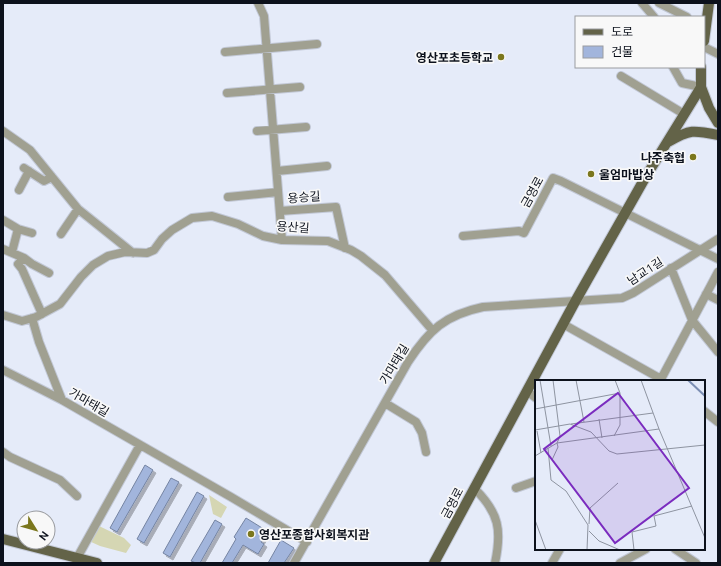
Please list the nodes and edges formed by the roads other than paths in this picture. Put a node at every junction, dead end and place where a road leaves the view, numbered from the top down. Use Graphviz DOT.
graph roads {
  1 [pos="258,3"];
  2 [pos="642,3"];
  3 [pos="659,3"];
  4 [pos="709,3"];
  5 [pos="653,16"];
  6 [pos="685,16"];
  7 [pos="705,26"];
  8 [pos="317,44"];
  9 [pos="266,48"];
  10 [pos="705,48"];
  11 [pos="225,52"];
  12 [pos="718,54"];
  13 [pos="674,68"];
  14 [pos="702,68"];
  15 [pos="621,76"];
  16 [pos="300,87"];
  17 [pos="701,87"];
  18 [pos="270,89"];
  19 [pos="227,93"];
  20 [pos="684,114"];
  21 [pos="718,123"];
  22 [pos="306,127"];
  23 [pos="273,130"];
  24 [pos="3,131"];
  25 [pos="257,131"];
  26 [pos="718,135"];
  27 [pos="666,143"];
  28 [pos="327,166"];
  29 [pos="277,171"];
  30 [pos="52,177"];
  31 [pos="19,190"];
  32 [pos="278,192"];
  33 [pos="228,197"];
  34 [pos="78,209"];
  35 [pos="280,211"];
  36 [pos="625,213"];
  37 [pos="3,220"];
  38 [pos="18,229"];
  39 [pos="32,233"];
  40 [pos="61,234"];
  41 [pos="463,236"];
  42 [pos="718,239"];
  43 [pos="282,240"];
  44 [pos="345,248"];
  45 [pos="3,249"];
  46 [pos="699,250"];
  47 [pos="12,252"];
  48 [pos="133,253"];
  49 [pos="24,258"];
  50 [pos="718,259"];
  51 [pos="671,268"];
  52 [pos="718,272"];
  53 [pos="49,273"];
  54 [pos="706,294"];
  55 [pos="576,300"];
  56 [pos="718,300"];
  57 [pos="42,314"];
  58 [pos="3,315"];
  59 [pos="32,318"];
  60 [pos="692,320"];
  61 [pos="563,324"];
  62 [pos="433,331"];
  63 [pos="718,352"];
  64 [pos="3,370"];
  65 [pos="661,380"];
  66 [pos="527,391"];
  67 [pos="535,397"];
  68 [pos="62,400"];
  69 [pos="385,403"];
  70 [pos="705,412"];
  71 [pos="718,422"];
  72 [pos="140,445"];
  73 [pos="3,452"];
  74 [pos="426,452"];
  75 [pos="535,481"];
  76 [pos="475,488"];
  77 [pos="516,488"];
  78 [pos="77,496"];
  79 [pos="3,539"];
  80 [pos="307,542"];
  81 [pos="559,550"];
  82 [pos="644,550"];
  83 [pos="676,550"];
  84 [pos="78,558"];
  85 [pos="97,563"];
  86 [pos="294,563"];
  87 [pos="434,563"];
  88 [pos="495,563"];
  89 [pos="552,563"];
  90 [pos="620,563"];
  91 [pos="696,563"];
  1 -- 9 [label="street, 용승길"];
  2 -- 5 [label="street"];
  3 -- 6 [label="street"];
  4 -- 7 [label="main road"];
  8 -- 9 [label="street"];
  9 -- 11 [label="street"];
  9 -- 18 [label="street, 용승길"];
  10 -- 12 [label="street"];
  13 -- 17 [label="street"];
  14 -- 17 [label="main road"];
  15 -- 20 [label="street"];
  16 -- 18 [label="street"];
  17 -- 20 [label="main road, 금영로"];
  17 -- 21 [label="main road"];
  18 -- 19 [label="street"];
  18 -- 23 [label="street, 용승길"];
  20 -- 27 [label="main road, 금영로"];
  22 -- 23 [label="street"];
  23 -- 25 [label="street"];
  23 -- 29 [label="street, 용승길"];
  24 -- 30 [label="street"];
  26 -- 27 [label="main road"];
  27 -- 36 [label="main road, 금영로"];
  28 -- 29 [label="street"];
  29 -- 32 [label="street, 용승길"];
  30 -- 31 [label="street"];
  30 -- 34 [label="street"];
  32 -- 33 [label="street, 용승길"];
  32 -- 35 [label="street, 용승길"];
  34 -- 40 [label="street"];
  34 -- 48 [label="street"];
  35 -- 43 [label="street, 용승길"];
  35 -- 44 [label="street, 용승길"];
  36 -- 41 [label="street, 금영로"];
  36 -- 46 [label="street"];
  36 -- 55 [label="main road, 금영로"];
  37 -- 38 [label="street"];
  38 -- 39 [label="street"];
  38 -- 47 [label="street"];
  42 -- 46 [label="street, 남교1길"];
  43 -- 44 [label="street, 용산길"];
  43 -- 48 [label="street, 용산길"];
  44 -- 62 [label="street, 용산길"];
  45 -- 47 [label="street"];
  46 -- 50 [label="street"];
  46 -- 51 [label="street, 남교1길"];
  47 -- 49 [label="street"];
  48 -- 57 [label="street, 용산길"];
  49 -- 53 [label="street"];
  49 -- 57 [label="street"];
  51 -- 55 [label="street, 남교1길"];
  51 -- 60 [label="street"];
  52 -- 54 [label="street"];
  54 -- 56 [label="street"];
  54 -- 60 [label="street"];
  55 -- 61 [label="main road, 금영로"];
  55 -- 62 [label="street, 가마태길"];
  57 -- 59 [label="street, 용산길"];
  58 -- 59 [label="street"];
  59 -- 68 [label="street"];
  60 -- 63 [label="street"];
  60 -- 65 [label="street"];
  61 -- 65 [label="street"];
  61 -- 66 [label="main road, 금영로"];
  62 -- 69 [label="street, 가마태길"];
  64 -- 68 [label="street, 가마태길"];
  66 -- 67 [label="street"];
  66 -- 76 [label="main road, 금영로"];
  68 -- 72 [label="street, 가마태길"];
  69 -- 74 [label="street"];
  69 -- 80 [label="street, 가마태길"];
  70 -- 71 [label="street"];
  72 -- 80 [label="street, 가마태길"];
  72 -- 84 [label="street"];
  73 -- 78 [label="street"];
  75 -- 77 [label="street"];
  76 -- 87 [label="main road, 금영로"];
  76 -- 88 [label="street"];
  79 -- 84 [label="main road"];
  80 -- 86 [label="street, 가마태길"];
  81 -- 89 [label="street"];
  82 -- 90 [label="street"];
  83 -- 91 [label="street"];
  84 -- 85 [label="main road"];
}
